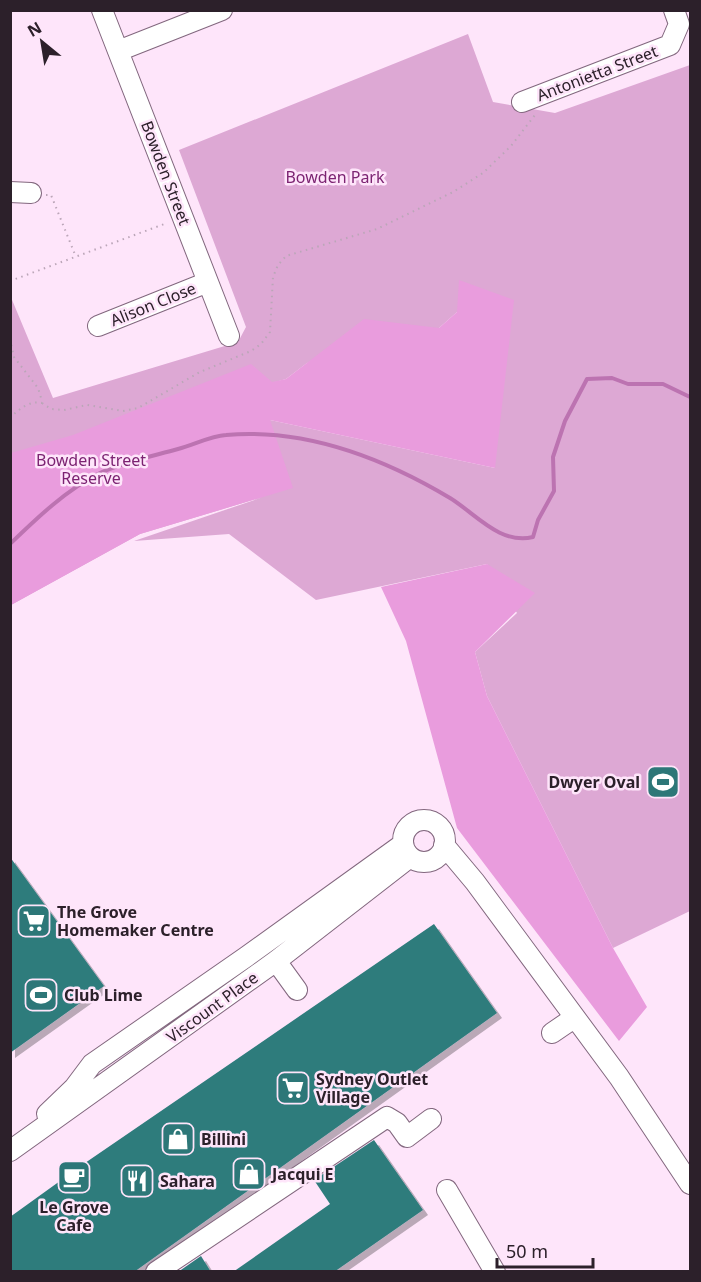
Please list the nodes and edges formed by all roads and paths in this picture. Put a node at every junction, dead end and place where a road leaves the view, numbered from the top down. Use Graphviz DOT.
graph roads {
  1 [pos="102,10"];
  2 [pos="222,10"];
  3 [pos="674,10"];
  4 [pos="118,51"];
  5 [pos="529,107"];
  6 [pos="10,192"];
  7 [pos="31,193"];
  8 [pos="167,223"];
  9 [pos="76,256"];
  10 [pos="10,281"];
  11 [pos="208,282"];
  12 [pos="98,326"];
  13 [pos="229,336"];
  14 [pos="10,339"];
  15 [pos="42,403"];
  16 [pos="10,418"];
  17 [pos="444,845"];
  18 [pos="407,850"];
  19 [pos="276,961"];
  20 [pos="297,990"];
  21 [pos="574,1018"];
  22 [pos="552,1033"];
  23 [pos="431,1119"];
  24 [pos="10,1140"];
  25 [pos="10,1151"];
  26 [pos="690,1184"];
  27 [pos="447,1190"];
  28 [pos="156,1272"];
  29 [pos="495,1272"];
  1 -- 4 [label="street, Bowden Street"];
  2 -- 4 [label="street"];
  3 -- 5 [label="street, Antonietta Street"];
  4 -- 11 [label="street, Bowden Street"];
  5 -- 15 [label="path"];
  6 -- 7 [label="street"];
  7 -- 9 [label="path"];
  8 -- 9 [label="path"];
  9 -- 10 [label="path"];
  11 -- 12 [label="street, Alison Close"];
  11 -- 13 [label="street, Bowden Street"];
  14 -- 15 [label="path"];
  15 -- 16 [label="path"];
  17 -- 18 [label="street"];
  17 -- 18 [label="street"];
  17 -- 21 [label="street"];
  18 -- 19 [label="street, Viscount Place"];
  18 -- 24 [label="street, Viscount Place"];
  19 -- 20 [label="street"];
  19 -- 25 [label="street, Viscount Place"];
  21 -- 22 [label="street"];
  21 -- 26 [label="street"];
  23 -- 28 [label="street"];
  27 -- 29 [label="street"];
}
